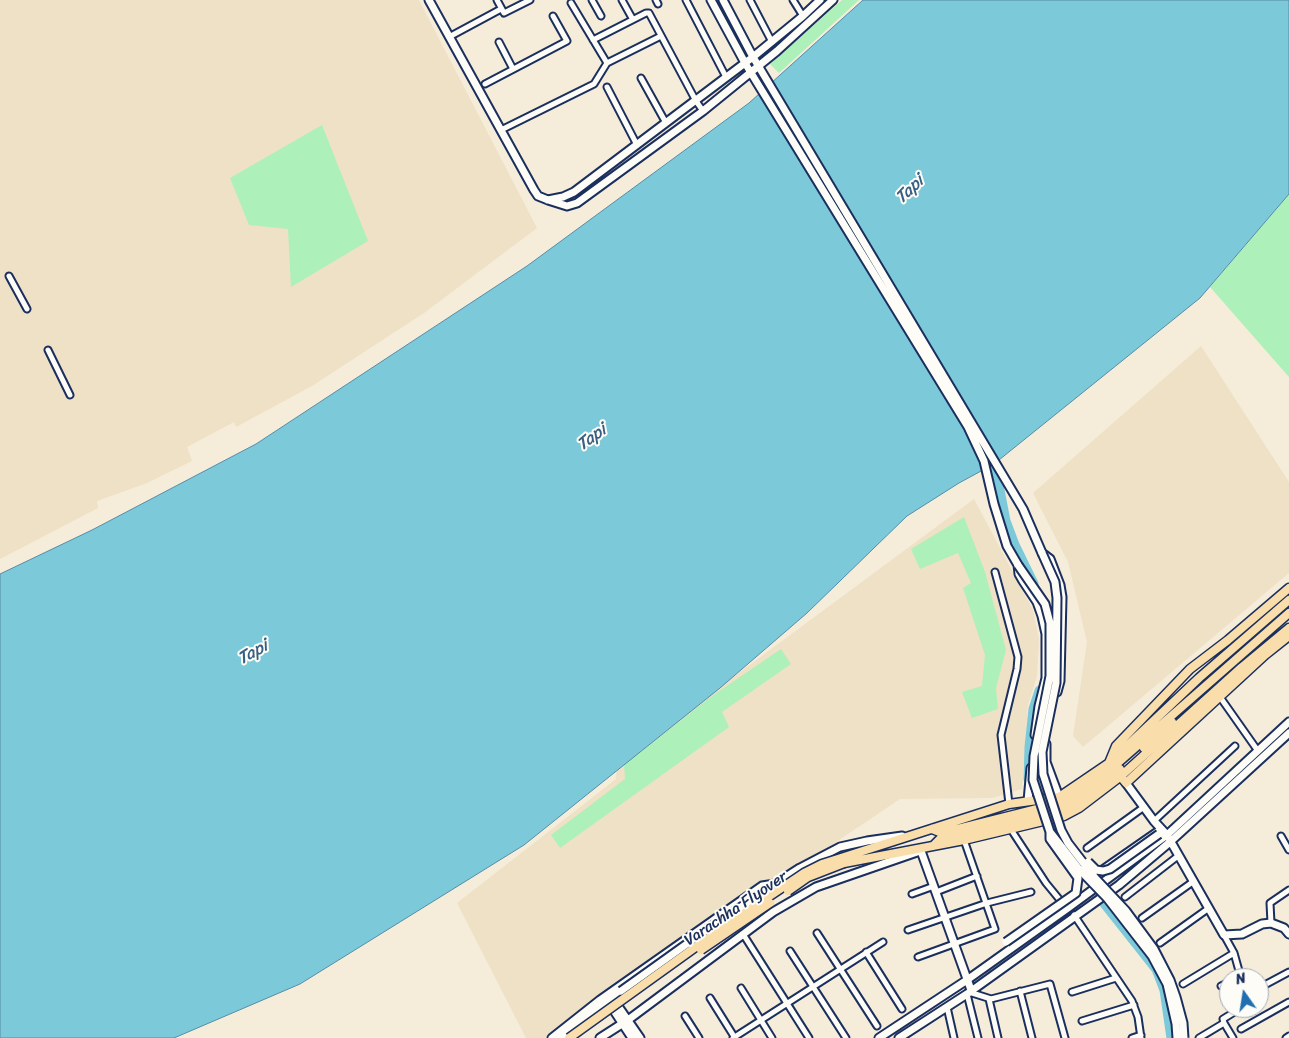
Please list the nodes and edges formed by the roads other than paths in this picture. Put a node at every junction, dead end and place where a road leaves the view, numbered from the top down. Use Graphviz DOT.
graph roads {
  1 [pos="428,0"];
  2 [pos="497,0"];
  3 [pos="528,0"];
  4 [pos="592,0"];
  5 [pos="622,0"];
  6 [pos="686,0"];
  7 [pos="711,0"];
  8 [pos="723,0"];
  9 [pos="750,0"];
  10 [pos="793,0"];
  11 [pos="820,0"];
  12 [pos="833,0"];
  13 [pos="571,3"];
  14 [pos="501,9"];
  15 [pos="553,16"];
  16 [pos="601,16"];
  17 [pos="803,16"];
  18 [pos="632,18"];
  19 [pos="449,36"];
  20 [pos="661,36"];
  21 [pos="593,40"];
  22 [pos="499,42"];
  23 [pos="772,42"];
  24 [pos="753,57"];
  25 [pos="607,63"];
  26 [pos="745,63"];
  27 [pos="761,68"];
  28 [pos="513,69"];
  29 [pos="753,75"];
  30 [pos="641,78"];
  31 [pos="726,78"];
  32 [pos="485,84"];
  33 [pos="607,86"];
  34 [pos="696,101"];
  35 [pos="703,111"];
  36 [pos="666,123"];
  37 [pos="501,130"];
  38 [pos="637,145"];
  39 [pos="548,200"];
  40 [pos="9,276"];
  41 [pos="27,309"];
  42 [pos="48,350"];
  43 [pos="70,395"];
  44 [pos="1042,553"];
  45 [pos="1018,565"];
  46 [pos="995,572"];
  47 [pos="1289,588"];
  48 [pos="1289,600"];
  49 [pos="1289,613"];
  50 [pos="1289,621"];
  51 [pos="1289,628"];
  52 [pos="1289,636"];
  53 [pos="1220,697"];
  54 [pos="1289,722"];
  55 [pos="1289,733"];
  56 [pos="1234,746"];
  57 [pos="1258,750"];
  58 [pos="1115,770"];
  59 [pos="1126,783"];
  60 [pos="1058,797"];
  61 [pos="1028,801"];
  62 [pos="1009,804"];
  63 [pos="1144,807"];
  64 [pos="1154,821"];
  65 [pos="932,828"];
  66 [pos="1009,828"];
  67 [pos="1061,830"];
  68 [pos="1050,832"];
  69 [pos="1164,834"];
  70 [pos="911,835"];
  71 [pos="1281,836"];
  72 [pos="964,840"];
  73 [pos="931,846"];
  74 [pos="1087,848"];
  75 [pos="1289,850"];
  76 [pos="921,851"];
  77 [pos="1178,856"];
  78 [pos="842,860"];
  79 [pos="1099,871"];
  80 [pos="976,876"];
  81 [pos="1194,881"];
  82 [pos="773,886"];
  83 [pos="935,889"];
  84 [pos="1289,890"];
  85 [pos="1032,892"];
  86 [pos="912,894"];
  87 [pos="1124,897"];
  88 [pos="986,903"];
  89 [pos="1068,908"];
  90 [pos="1208,908"];
  91 [pos="1074,916"];
  92 [pos="945,917"];
  93 [pos="1142,918"];
  94 [pos="1270,923"];
  95 [pos="702,928"];
  96 [pos="908,930"];
  97 [pos="817,933"];
  98 [pos="743,934"];
  99 [pos="1289,934"];
  100 [pos="1224,935"];
  101 [pos="883,942"];
  102 [pos="1160,943"];
  103 [pos="954,945"];
  104 [pos="790,951"];
  105 [pos="719,952"];
  106 [pos="866,952"];
  107 [pos="1234,953"];
  108 [pos="918,957"];
  109 [pos="998,958"];
  110 [pos="1236,968"];
  111 [pos="840,969"];
  112 [pos="1289,972"];
  113 [pos="1116,978"];
  114 [pos="967,980"];
  115 [pos="1269,983"];
  116 [pos="1183,984"];
  117 [pos="813,986"];
  118 [pos="741,988"];
  119 [pos="1020,991"];
  120 [pos="969,992"];
  121 [pos="1072,992"];
  122 [pos="710,998"];
  123 [pos="610,999"];
  124 [pos="989,999"];
  125 [pos="1289,1002"];
  126 [pos="787,1003"];
  127 [pos="1134,1005"];
  128 [pos="947,1007"];
  129 [pos="902,1009"];
  130 [pos="685,1016"];
  131 [pos="1225,1018"];
  132 [pos="761,1020"];
  133 [pos="1082,1021"];
  134 [pos="625,1022"];
  135 [pos="1224,1023"];
  136 [pos="877,1026"];
  137 [pos="1241,1029"];
  138 [pos="1141,1036"];
  139 [pos="552,1038"];
  140 [pos="559,1038"];
  141 [pos="569,1038"];
  142 [pos="578,1038"];
  143 [pos="600,1038"];
  144 [pos="632,1038"];
  145 [pos="640,1038"];
  146 [pos="699,1038"];
  147 [pos="734,1038"];
  148 [pos="772,1038"];
  149 [pos="809,1038"];
  150 [pos="846,1038"];
  151 [pos="879,1038"];
  152 [pos="899,1038"];
  153 [pos="954,1038"];
  154 [pos="978,1038"];
  155 [pos="998,1038"];
  156 [pos="1032,1038"];
  157 [pos="1065,1038"];
  158 [pos="1132,1038"];
  159 [pos="1177,1038"];
  160 [pos="1184,1038"];
  161 [pos="1199,1038"];
  162 [pos="1233,1038"];
  1 -- 19 [label="street"];
  2 -- 14 [label="street"];
  3 -- 14 [label="street"];
  4 -- 16 [label="street"];
  5 -- 18 [label="street"];
  6 -- 31 [label="street"];
  7 -- 26 [label="street"];
  8 -- 24 [label="street"];
  9 -- 23 [label="street"];
  10 -- 17 [label="street"];
  11 -- 17 [label="street"];
  12 -- 27 [label="street"];
  13 -- 21 [label="street"];
  14 -- 19 [label="street"];
  15 -- 28 [label="street"];
  17 -- 23 [label="street"];
  19 -- 37 [label="street"];
  20 -- 21 [label="street"];
  20 -- 25 [label="street"];
  20 -- 34 [label="street"];
  21 -- 25 [label="street"];
  22 -- 28 [label="street"];
  23 -- 24 [label="street"];
  24 -- 26 [label="street"];
  24 -- 27 [label="street"];
  25 -- 37 [label="street"];
  26 -- 29 [label="street"];
  26 -- 31 [label="street"];
  27 -- 29 [label="street"];
  27 -- 44 [label="street"];
  28 -- 32 [label="street"];
  29 -- 35 [label="street"];
  29 -- 45 [label="street"];
  30 -- 36 [label="street"];
  31 -- 34 [label="street"];
  33 -- 38 [label="street"];
  34 -- 35 [label="street"];
  34 -- 36 [label="street"];
  35 -- 39 [label="street"];
  36 -- 38 [label="street"];
  37 -- 39 [label="street"];
  38 -- 39 [label="street"];
  40 -- 41 [label="street"];
  42 -- 43 [label="street"];
  44 -- 60 [label="street, bridge"];
  44 -- 67 [label="street, bridge"];
  45 -- 61 [label="street, bridge"];
  45 -- 68 [label="street, bridge"];
  46 -- 62 [label="street"];
  47 -- 58 [label="main road"];
  48 -- 58 [label="main road"];
  49 -- 58 [label="main road"];
  50 -- 58 [label="main road"];
  51 -- 58 [label="main road"];
  52 -- 53 [label="main road"];
  53 -- 57 [label="street"];
  53 -- 59 [label="main road"];
  54 -- 57 [label="street"];
  55 -- 69 [label="street"];
  56 -- 64 [label="street"];
  57 -- 69 [label="street"];
  58 -- 59 [label="main road"];
  58 -- 60 [label="main road"];
  58 -- 65 [label="main road"];
  58 -- 66 [label="main road, Varachha Flyover"];
  58 -- 73 [label="main road"];
  59 -- 63 [label="street"];
  60 -- 61 [label="main road, Varachha Flyover"];
  61 -- 62 [label="main road, Varachha Flyover"];
  62 -- 65 [label="main road, Varachha Flyover"];
  63 -- 64 [label="street"];
  63 -- 74 [label="street"];
  64 -- 69 [label="street"];
  65 -- 70 [label="main road, Varachha Flyover"];
  66 -- 72 [label="main road, Varachha Flyover"];
  66 -- 89 [label="street"];
  67 -- 69 [label="street, bridge"];
  67 -- 160 [label="street, bridge"];
  68 -- 109 [label="street, bridge"];
  68 -- 159 [label="street, bridge"];
  69 -- 77 [label="street"];
  69 -- 79 [label="street"];
  69 -- 89 [label="street"];
  69 -- 91 [label="street"];
  70 -- 78 [label="main road, Varachha Flyover"];
  70 -- 82 [label="street"];
  71 -- 75 [label="street"];
  72 -- 73 [label="main road, Varachha Flyover"];
  72 -- 80 [label="street"];
  73 -- 76 [label="street"];
  73 -- 78 [label="main road, Varachha Flyover"];
  76 -- 83 [label="street"];
  76 -- 98 [label="street"];
  77 -- 81 [label="street"];
  77 -- 87 [label="street"];
  78 -- 141 [label="main road, Varachha Flyover, bridge"];
  78 -- 142 [label="main road, Varachha Flyover, bridge"];
  80 -- 83 [label="street"];
  80 -- 88 [label="street"];
  81 -- 90 [label="street"];
  81 -- 93 [label="street"];
  82 -- 95 [label="street"];
  82 -- 123 [label="street, bridge"];
  83 -- 86 [label="street"];
  83 -- 92 [label="street"];
  84 -- 94 [label="street"];
  85 -- 88 [label="street"];
  88 -- 92 [label="street"];
  88 -- 103 [label="street"];
  89 -- 109 [label="street"];
  90 -- 100 [label="street"];
  90 -- 102 [label="street"];
  91 -- 113 [label="street"];
  91 -- 120 [label="street"];
  92 -- 96 [label="street"];
  92 -- 103 [label="street"];
  94 -- 99 [label="street"];
  94 -- 100 [label="street"];
  95 -- 105 [label="street"];
  95 -- 139 [label="street"];
  97 -- 111 [label="street"];
  98 -- 105 [label="street"];
  98 -- 126 [label="street"];
  100 -- 107 [label="street"];
  101 -- 106 [label="street"];
  103 -- 108 [label="street"];
  103 -- 114 [label="street"];
  104 -- 117 [label="street"];
  105 -- 134 [label="street"];
  106 -- 111 [label="street"];
  106 -- 129 [label="street"];
  107 -- 110 [label="street"];
  107 -- 116 [label="street"];
  109 -- 114 [label="street"];
  111 -- 117 [label="street"];
  111 -- 136 [label="street"];
  112 -- 115 [label="street"];
  113 -- 121 [label="street"];
  113 -- 127 [label="street"];
  114 -- 120 [label="street"];
  114 -- 151 [label="street"];
  117 -- 126 [label="street"];
  117 -- 150 [label="street"];
  118 -- 132 [label="street"];
  119 -- 124 [label="street"];
  119 -- 156 [label="street"];
  119 -- 157 [label="street"];
  120 -- 124 [label="street"];
  120 -- 128 [label="street"];
  120 -- 154 [label="street"];
  122 -- 147 [label="street"];
  123 -- 134 [label="street"];
  123 -- 140 [label="street"];
  124 -- 155 [label="street"];
  125 -- 137 [label="street"];
  126 -- 132 [label="street"];
  126 -- 149 [label="street"];
  127 -- 133 [label="street"];
  127 -- 138 [label="street"];
  128 -- 152 [label="street"];
  128 -- 153 [label="street"];
  130 -- 146 [label="street"];
  131 -- 135 [label="street"];
  132 -- 147 [label="street"];
  132 -- 148 [label="street"];
  134 -- 143 [label="street"];
  134 -- 144 [label="street"];
  134 -- 145 [label="street"];
  135 -- 161 [label="street"];
  135 -- 162 [label="street"];
  138 -- 158 [label="street"];
}
